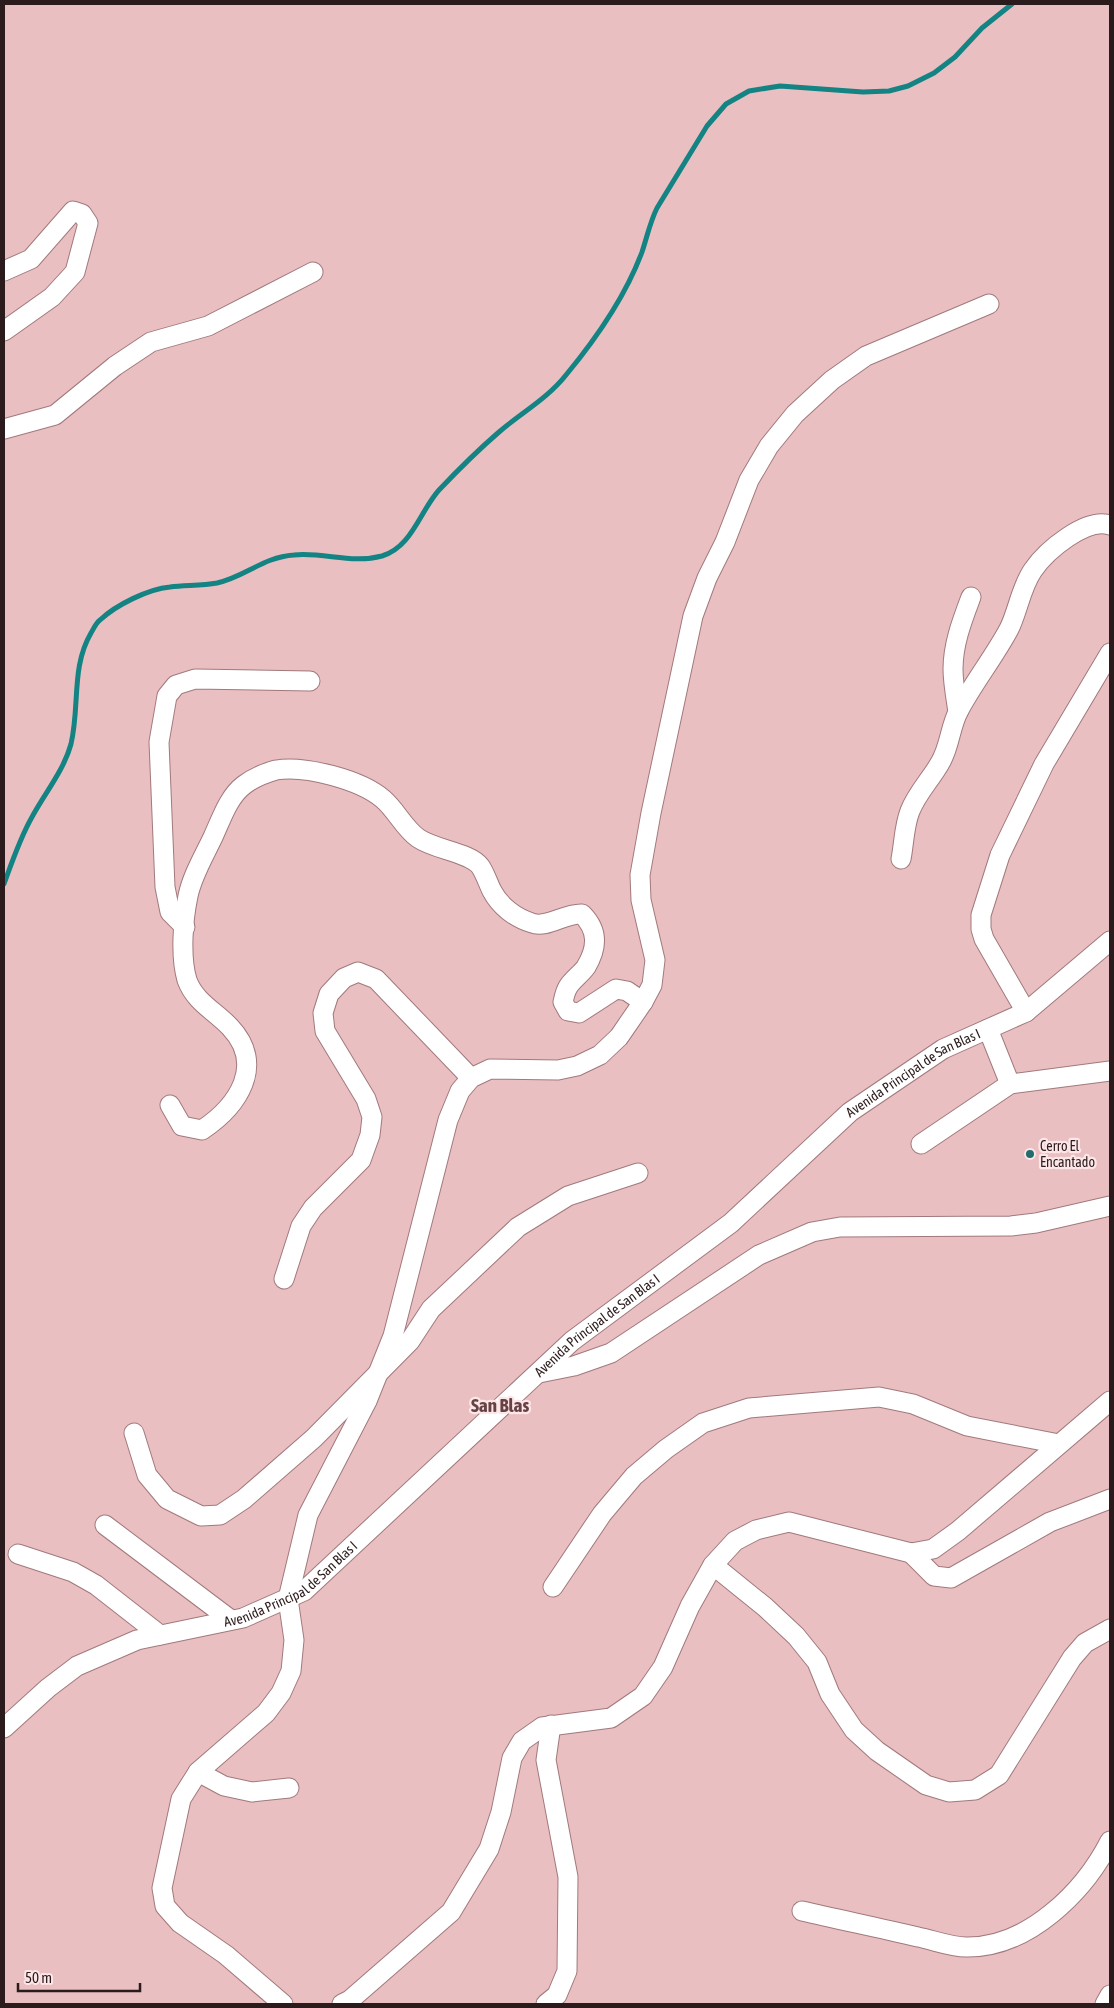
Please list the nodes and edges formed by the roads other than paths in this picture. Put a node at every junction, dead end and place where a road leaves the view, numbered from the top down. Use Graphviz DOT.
graph roads {
  1 [pos="4,271"];
  2 [pos="313,272"];
  3 [pos="989,304"];
  4 [pos="4,331"];
  5 [pos="4,429"];
  6 [pos="1110,525"];
  7 [pos="971,597"];
  8 [pos="1110,653"];
  9 [pos="310,681"];
  10 [pos="958,712"];
  11 [pos="901,859"];
  12 [pos="185,927"];
  13 [pos="1110,941"];
  14 [pos="643,1002"];
  15 [pos="1026,1012"];
  16 [pos="988,1029"];
  17 [pos="1110,1071"];
  18 [pos="471,1078"];
  19 [pos="1010,1084"];
  20 [pos="170,1105"];
  21 [pos="921,1144"];
  22 [pos="638,1173"];
  23 [pos="1110,1206"];
  24 [pos="284,1279"];
  25 [pos="380,1370"];
  26 [pos="539,1373"];
  27 [pos="1110,1401"];
  28 [pos="134,1433"];
  29 [pos="1059,1444"];
  30 [pos="1110,1499"];
  31 [pos="104,1525"];
  32 [pos="18,1554"];
  33 [pos="911,1554"];
  34 [pos="713,1565"];
  35 [pos="553,1587"];
  36 [pos="288,1599"];
  37 [pos="231,1620"];
  38 [pos="1110,1628"];
  39 [pos="160,1635"];
  40 [pos="5,1723"];
  41 [pos="550,1725"];
  42 [pos="198,1772"];
  43 [pos="289,1788"];
  44 [pos="1110,1842"];
  45 [pos="802,1911"];
  46 [pos="1110,1995"];
  47 [pos="283,2004"];
  48 [pos="342,2004"];
  49 [pos="546,2004"];
  50 [pos="1105,2004"];
  1 -- 4 [label="street"];
  2 -- 5 [label="street"];
  3 -- 14 [label="street"];
  6 -- 10 [label="street"];
  7 -- 10 [label="street"];
  8 -- 15 [label="street"];
  9 -- 12 [label="street"];
  10 -- 11 [label="street"];
  12 -- 14 [label="street"];
  12 -- 20 [label="street"];
  13 -- 15 [label="street, Avenida Principal de San Blas I"];
  14 -- 18 [label="street"];
  15 -- 16 [label="street, Avenida Principal de San Blas I"];
  16 -- 19 [label="street"];
  16 -- 26 [label="street, Avenida Principal de San Blas I"];
  17 -- 19 [label="street"];
  18 -- 24 [label="street"];
  18 -- 25 [label="street"];
  19 -- 21 [label="street"];
  22 -- 25 [label="street"];
  23 -- 26 [label="street"];
  25 -- 28 [label="street"];
  25 -- 36 [label="street"];
  26 -- 36 [label="street, Avenida Principal de San Blas I"];
  27 -- 29 [label="street"];
  29 -- 33 [label="street"];
  29 -- 35 [label="street"];
  30 -- 33 [label="street"];
  31 -- 37 [label="street"];
  32 -- 39 [label="street"];
  33 -- 34 [label="street"];
  34 -- 38 [label="street"];
  34 -- 41 [label="street"];
  36 -- 37 [label="street, Avenida Principal de San Blas I"];
  36 -- 42 [label="street"];
  37 -- 39 [label="street, Avenida Principal de San Blas I"];
  39 -- 40 [label="street, Avenida Principal de San Blas I"];
  41 -- 48 [label="street"];
  41 -- 49 [label="street"];
  42 -- 43 [label="street"];
  42 -- 47 [label="street"];
  44 -- 45 [label="street"];
  46 -- 50 [label="street"];
}
